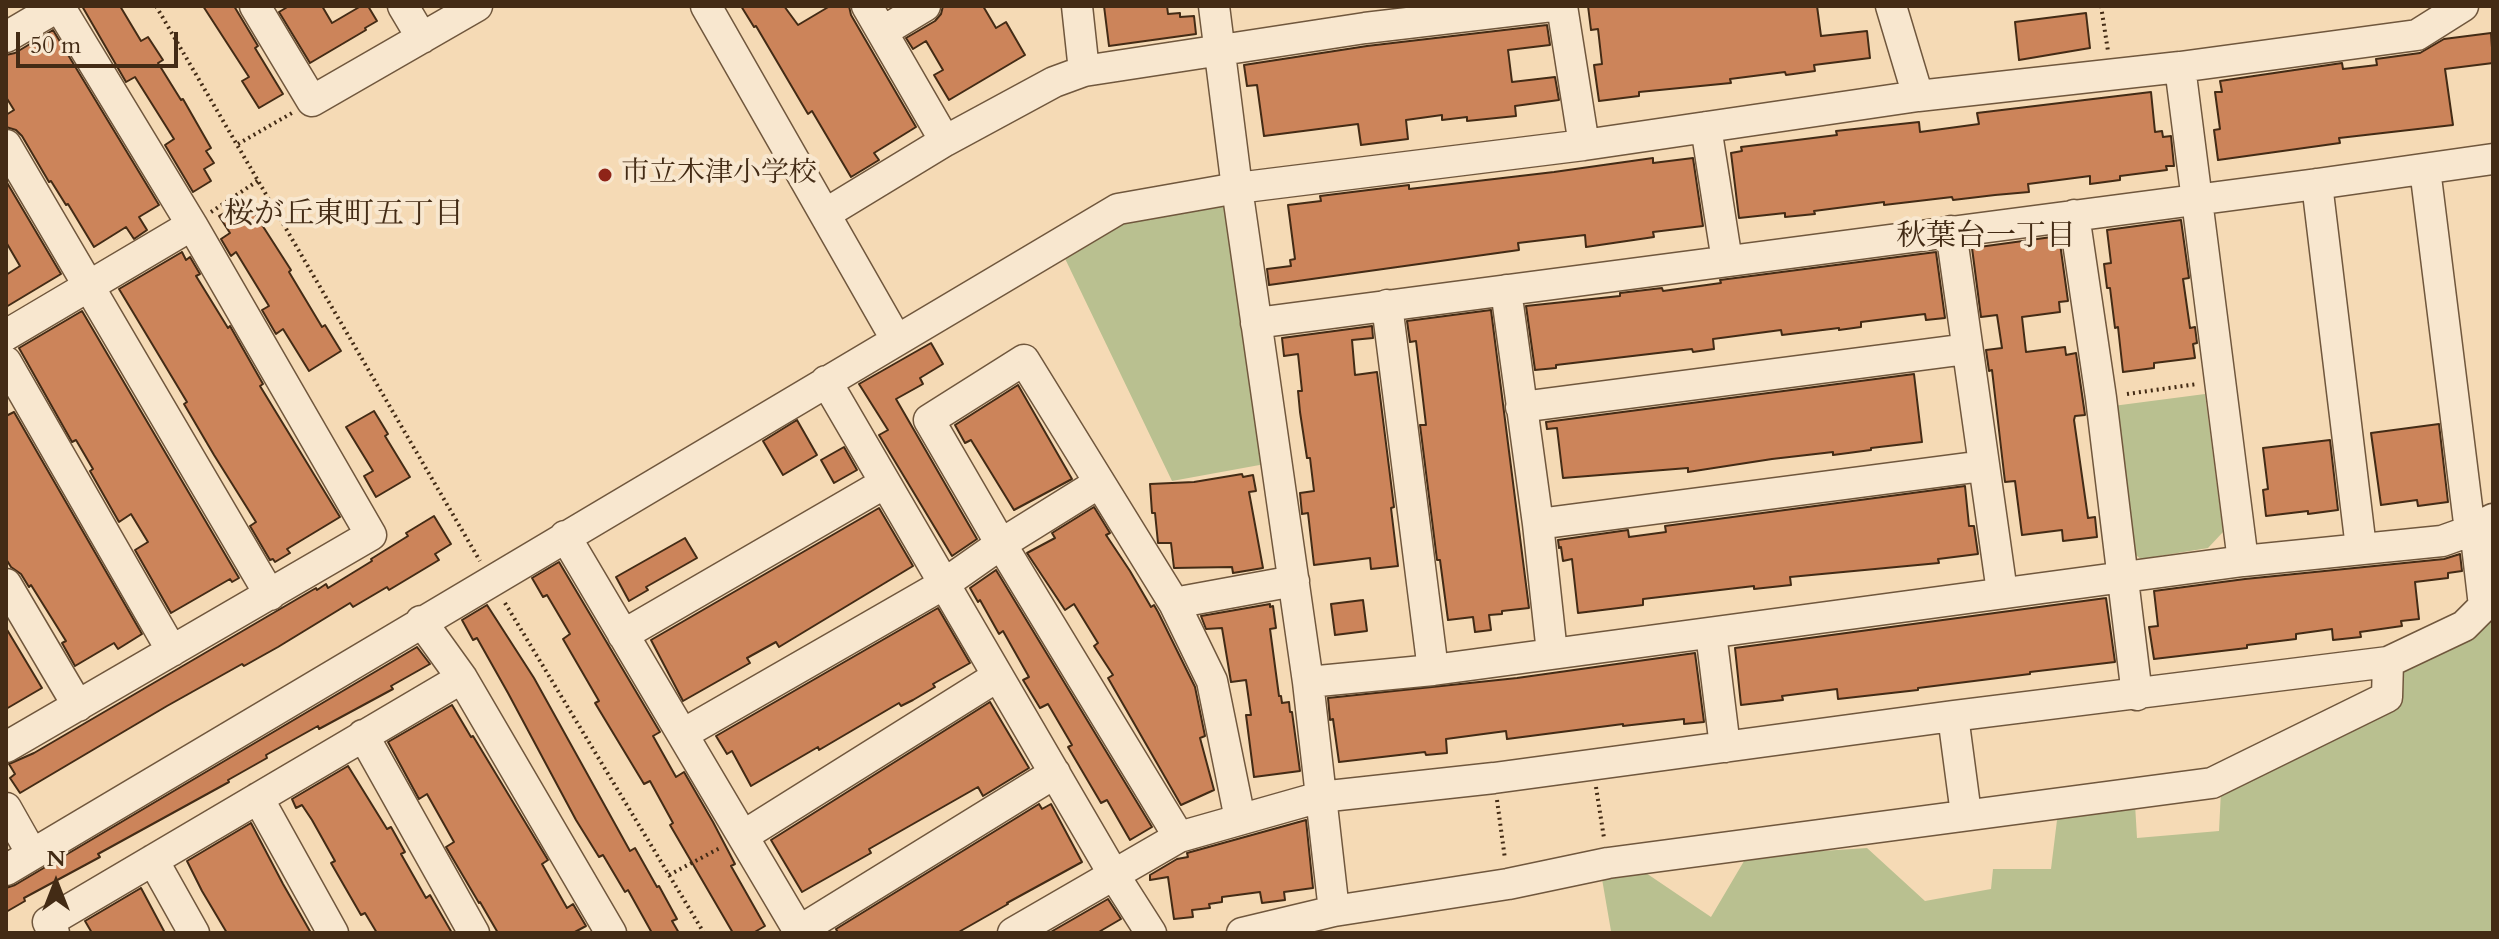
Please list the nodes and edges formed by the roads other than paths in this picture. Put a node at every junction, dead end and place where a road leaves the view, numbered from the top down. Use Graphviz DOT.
graph roads {
  1 [pos="255,6"];
  2 [pos="403,6"];
  3 [pos="477,6"];
  4 [pos="706,6"];
  5 [pos="867,6"];
  6 [pos="925,6"];
  7 [pos="1077,6"];
  8 [pos="1214,6"];
  9 [pos="1552,6"];
  10 [pos="1562,6"];
  11 [pos="1891,6"];
  12 [pos="2463,6"];
  13 [pos="1363,17"];
  14 [pos="882,32"];
  15 [pos="6,37"];
  16 [pos="422,38"];
  17 [pos="1220,52"];
  18 [pos="2180,67"];
  19 [pos="1084,71"];
  20 [pos="1918,96"];
  21 [pos="1706,127"];
  22 [pos="945,141"];
  23 [pos="6,145"];
  24 [pos="1584,145"];
  25 [pos="2493,159"];
  26 [pos="2425,169"];
  27 [pos="2317,184"];
  28 [pos="1237,188"];
  29 [pos="2197,199"];
  30 [pos="825,214"];
  31 [pos="2074,215"];
  32 [pos="192,225"];
  33 [pos="1951,231"];
  34 [pos="1727,261"];
  35 [pos="90,286"];
  36 [pos="1506,290"];
  37 [pos="1387,305"];
  38 [pos="1256,323"];
  39 [pos="6,335"];
  40 [pos="896,339"];
  41 [pos="1967,349"];
  42 [pos="6,362"];
  43 [pos="826,381"];
  44 [pos="1521,407"];
  45 [pos="1983,466"];
  46 [pos="885,483"];
  47 [pos="1099,483"];
  48 [pos="1538,524"];
  49 [pos="2482,525"];
  50 [pos="565,536"];
  51 [pos="1001,544"];
  52 [pos="2361,548"];
  53 [pos="2243,561"];
  54 [pos="2124,578"];
  55 [pos="1294,581"];
  56 [pos="6,584"];
  57 [pos="944,584"];
  58 [pos="2002,592"];
  59 [pos="270,595"];
  60 [pos="1174,603"];
  61 [pos="421,621"];
  62 [pos="1711,633"];
  63 [pos="623,635"];
  64 [pos="172,651"];
  65 [pos="1552,653"];
  66 [pos="2388,662"];
  67 [pos="1433,670"];
  68 [pos="998,676"];
  69 [pos="462,678"];
  70 [pos="1308,682"];
  71 [pos="2137,695"];
  72 [pos="78,706"];
  73 [pos="1953,716"];
  74 [pos="683,734"];
  75 [pos="363,735"];
  76 [pos="6,747"];
  77 [pos="1725,747"];
  78 [pos="1055,773"];
  79 [pos="1320,797"];
  80 [pos="258,798"];
  81 [pos="6,808"];
  82 [pos="1966,814"];
  83 [pos="1240,819"];
  84 [pos="743,836"];
  85 [pos="1179,837"];
  86 [pos="32,854"];
  87 [pos="153,860"];
  88 [pos="6,870"];
  89 [pos="1114,875"];
  90 [pos="1334,911"];
  91 [pos="800,932"];
  92 [pos="54,933"];
  93 [pos="194,933"];
  94 [pos="333,933"];
  95 [pos="474,933"];
  96 [pos="611,933"];
  97 [pos="1013,933"];
  98 [pos="1151,933"];
  99 [pos="1242,933"];
  1 -- 16 [label="street"];
  2 -- 16 [label="street"];
  3 -- 16 [label="street"];
  4 -- 30 [label="street"];
  5 -- 14 [label="street"];
  6 -- 14 [label="street"];
  7 -- 19 [label="street"];
  8 -- 17 [label="street"];
  9 -- 13 [label="street"];
  10 -- 24 [label="street"];
  11 -- 20 [label="street"];
  12 -- 18 [label="street"];
  13 -- 17 [label="street"];
  14 -- 22 [label="street"];
  15 -- 32 [label="street"];
  17 -- 19 [label="street"];
  17 -- 28 [label="street"];
  18 -- 20 [label="street"];
  18 -- 29 [label="street"];
  19 -- 22 [label="street"];
  20 -- 21 [label="street"];
  21 -- 24 [label="street"];
  21 -- 34 [label="street"];
  22 -- 30 [label="street"];
  23 -- 35 [label="street"];
  24 -- 28 [label="street"];
  25 -- 26 [label="street"];
  26 -- 27 [label="street"];
  26 -- 49 [label="street"];
  27 -- 29 [label="street"];
  27 -- 52 [label="street"];
  28 -- 38 [label="street"];
  28 -- 40 [label="street"];
  29 -- 31 [label="street"];
  29 -- 53 [label="street"];
  30 -- 40 [label="street"];
  31 -- 33 [label="street"];
  31 -- 54 [label="street"];
  32 -- 35 [label="street"];
  32 -- 59 [label="street"];
  33 -- 34 [label="street"];
  33 -- 41 [label="street"];
  34 -- 36 [label="street"];
  35 -- 39 [label="street"];
  35 -- 59 [label="street"];
  36 -- 37 [label="street"];
  36 -- 44 [label="street"];
  37 -- 38 [label="street"];
  37 -- 67 [label="street"];
  38 -- 55 [label="street"];
  40 -- 43 [label="street"];
  41 -- 44 [label="street"];
  41 -- 45 [label="street"];
  42 -- 64 [label="street"];
  43 -- 46 [label="street"];
  43 -- 50 [label="street"];
  44 -- 48 [label="street"];
  45 -- 48 [label="street"];
  45 -- 58 [label="street"];
  46 -- 57 [label="street"];
  46 -- 63 [label="street"];
  47 -- 51 [label="street"];
  47 -- 51 [label="street"];
  47 -- 60 [label="street"];
  48 -- 65 [label="street"];
  49 -- 52 [label="street"];
  49 -- 66 [label="street"];
  50 -- 61 [label="street"];
  50 -- 63 [label="street"];
  51 -- 57 [label="street"];
  51 -- 85 [label="street"];
  52 -- 53 [label="street"];
  53 -- 54 [label="street"];
  54 -- 58 [label="street"];
  54 -- 71 [label="street"];
  55 -- 60 [label="street"];
  55 -- 70 [label="street"];
  56 -- 72 [label="street"];
  57 -- 68 [label="street"];
  57 -- 74 [label="street"];
  58 -- 62 [label="street"];
  59 -- 64 [label="street"];
  60 -- 83 [label="street"];
  61 -- 69 [label="street"];
  61 -- 86 [label="street"];
  62 -- 65 [label="street"];
  62 -- 77 [label="street"];
  63 -- 74 [label="street"];
  64 -- 72 [label="street"];
  65 -- 67 [label="street"];
  66 -- 71 [label="street"];
  66 -- 82 [label="street"];
  67 -- 70 [label="street"];
  68 -- 78 [label="street"];
  68 -- 84 [label="street"];
  69 -- 75 [label="street"];
  69 -- 96 [label="street"];
  70 -- 79 [label="street"];
  71 -- 73 [label="street"];
  72 -- 76 [label="street"];
  73 -- 77 [label="street"];
  73 -- 82 [label="street"];
  74 -- 84 [label="street"];
  75 -- 80 [label="street"];
  75 -- 95 [label="street"];
  77 -- 79 [label="street"];
  78 -- 89 [label="street"];
  78 -- 91 [label="street"];
  79 -- 83 [label="street"];
  79 -- 90 [label="street"];
  80 -- 87 [label="street"];
  80 -- 94 [label="street"];
  81 -- 86 [label="street"];
  82 -- 90 [label="street"];
  83 -- 85 [label="street"];
  84 -- 91 [label="street"];
  85 -- 89 [label="street"];
  86 -- 88 [label="street"];
  87 -- 92 [label="street"];
  87 -- 93 [label="street"];
  89 -- 97 [label="street"];
  89 -- 98 [label="street"];
  90 -- 99 [label="street"];
}
